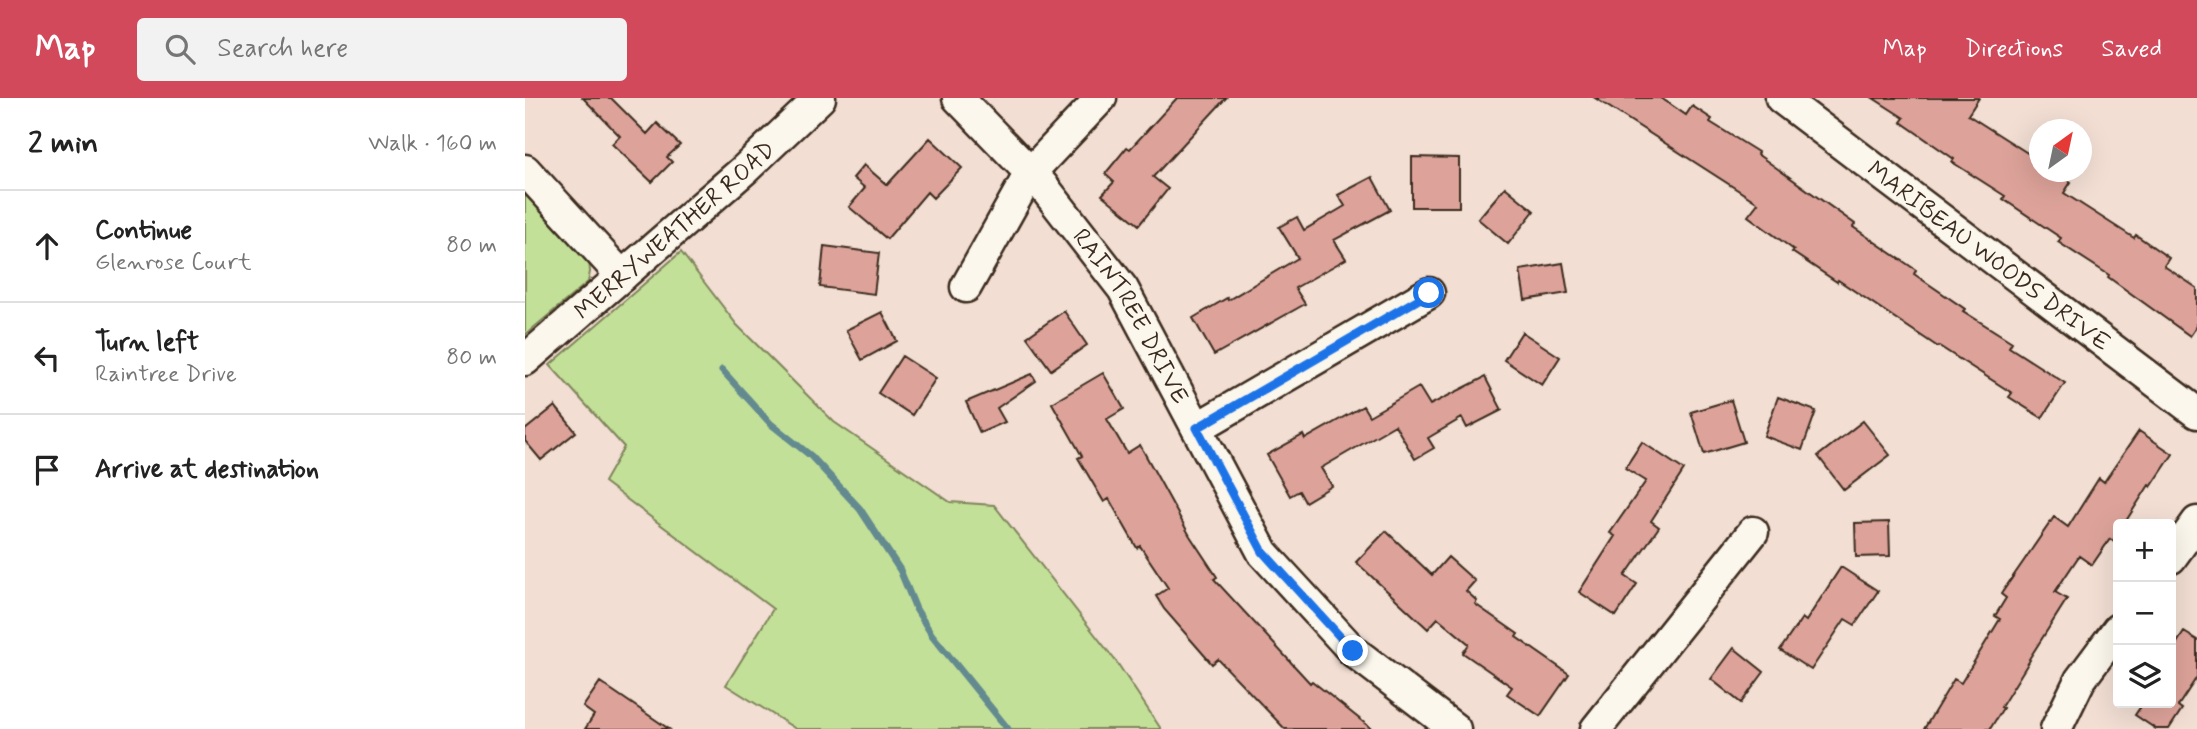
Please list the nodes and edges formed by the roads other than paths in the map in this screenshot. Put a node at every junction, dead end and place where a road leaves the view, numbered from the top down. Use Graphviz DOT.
graph roads {
  1 [pos="820,98"];
  2 [pos="958,98"];
  3 [pos="1101,98"];
  4 [pos="1781,98"];
  5 [pos="525,170"];
  6 [pos="1030,173"];
  7 [pos="622,276"];
  8 [pos="966,287"];
  9 [pos="1429,293"];
  10 [pos="525,360"];
  11 [pos="2197,413"];
  12 [pos="1197,428"];
  13 [pos="2197,522"];
  14 [pos="1753,533"];
  15 [pos="2176,551"];
  16 [pos="2113,636"];
  17 [pos="1455,729"];
  18 [pos="1596,729"];
  19 [pos="2056,729"];
  1 -- 7 [label="street, MERRYWEATHER ROAD"];
  2 -- 6 [label="street, RAINTREE DRIVE"];
  3 -- 6 [label="street"];
  4 -- 11 [label="street, MARIBEAU WOODS DRIVE"];
  5 -- 7 [label="street"];
  6 -- 8 [label="street"];
  6 -- 12 [label="street, RAINTREE DRIVE"];
  7 -- 10 [label="street, MERRYWEATHER ROAD"];
  9 -- 12 [label="street"];
  12 -- 17 [label="street, RAINTREE DRIVE"];
  13 -- 15 [label="street"];
  14 -- 18 [label="street"];
  16 -- 19 [label="street"];
}
